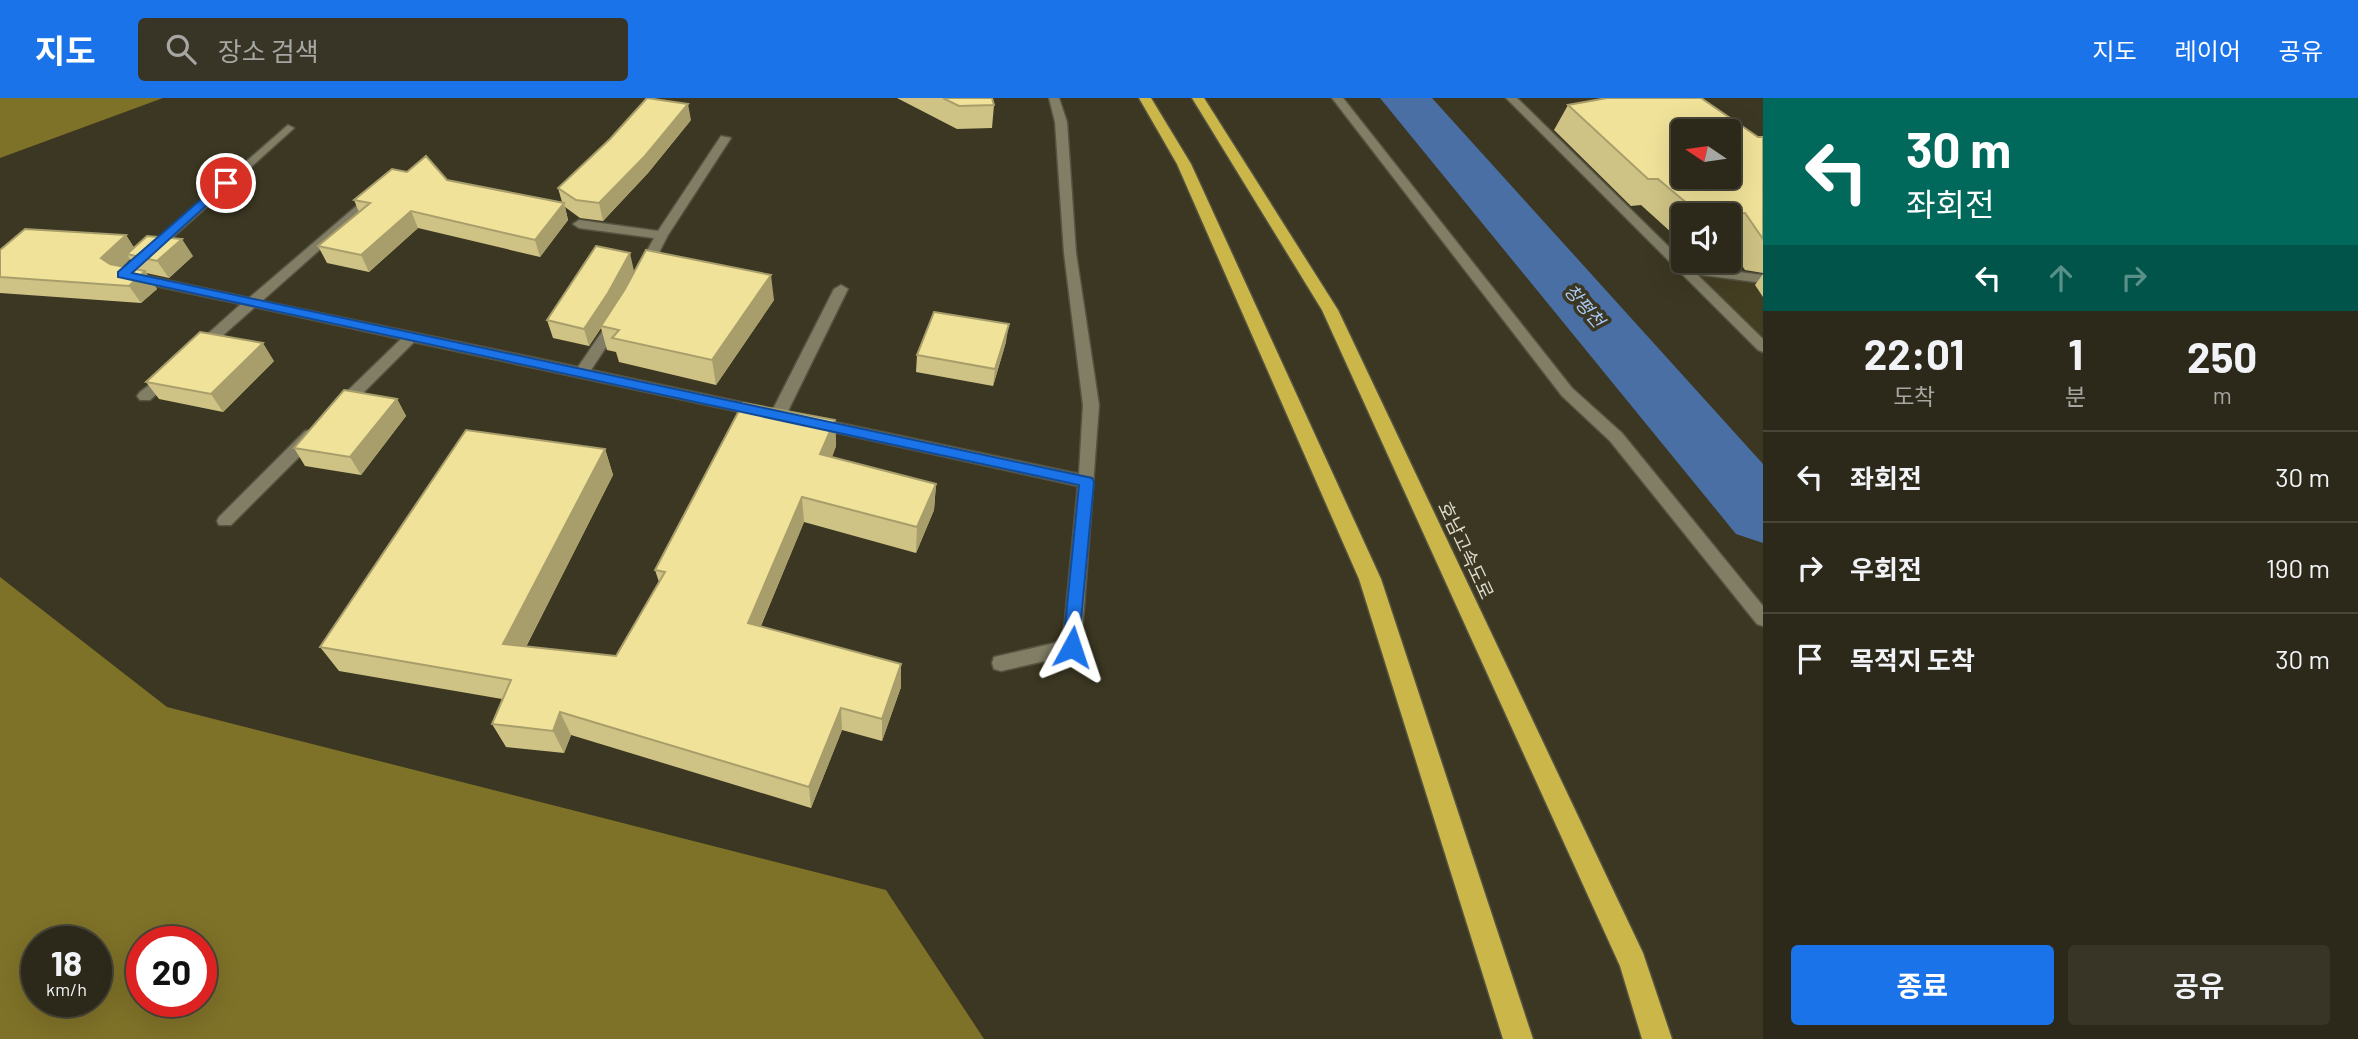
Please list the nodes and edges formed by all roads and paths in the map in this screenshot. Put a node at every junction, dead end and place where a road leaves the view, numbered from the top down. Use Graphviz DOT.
graph roads {
  1 [pos="1054,98"];
  2 [pos="1145,98"];
  3 [pos="1198,98"];
  4 [pos="1337,98"];
  5 [pos="1511,98"];
  6 [pos="288,128"];
  7 [pos="725,138"];
  8 [pos="384,186"];
  9 [pos="579,224"];
  10 [pos="662,235"];
  11 [pos="1671,256"];
  12 [pos="1688,273"];
  13 [pos="1716,273"];
  14 [pos="639,279"];
  15 [pos="1763,279"];
  16 [pos="841,289"];
  17 [pos="252,303"];
  18 [pos="622,312"];
  19 [pos="411,337"];
  20 [pos="1763,347"];
  21 [pos="582,373"];
  22 [pos="145,396"];
  23 [pos="778,415"];
  24 [pos="1087,482"];
  25 [pos="225,521"];
  26 [pos="1763,619"];
  27 [pos="1001,663"];
  28 [pos="1518,1039"];
  29 [pos="1657,1039"];
  1 -- 24 [label="street"];
  2 -- 28 [label="highway"];
  3 -- 29 [label="highway, 호남고속도로"];
  4 -- 26 [label="street"];
  5 -- 11 [label="street"];
  6 -- 17 [label="street"];
  7 -- 10 [label="street"];
  8 -- 17 [label="street"];
  9 -- 10 [label="street"];
  10 -- 14 [label="street"];
  12 -- 20 [label="street"];
  13 -- 15 [label="street"];
  16 -- 23 [label="street"];
  17 -- 19 [label="street"];
  17 -- 22 [label="street"];
  18 -- 21 [label="street"];
  19 -- 21 [label="street"];
  19 -- 25 [label="street"];
  21 -- 23 [label="street"];
  23 -- 24 [label="street"];
  24 -- 27 [label="street"];
}
